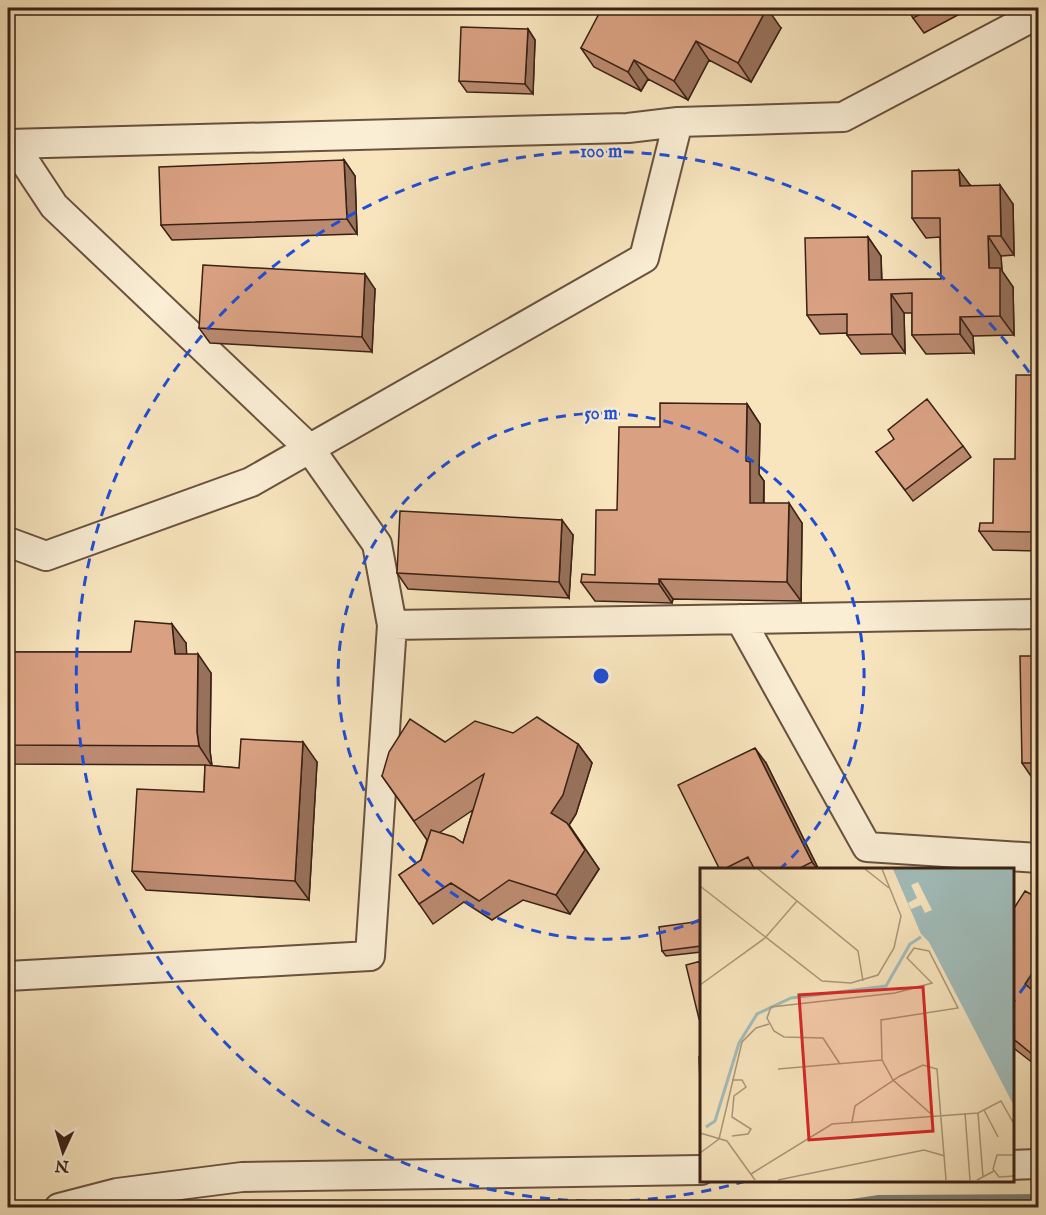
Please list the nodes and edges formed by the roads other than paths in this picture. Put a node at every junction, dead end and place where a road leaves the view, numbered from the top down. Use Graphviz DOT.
graph roads {
  1 [pos="1038,14"];
  2 [pos="678,122"];
  3 [pos="10,144"];
  4 [pos="310,449"];
  5 [pos="8,542"];
  6 [pos="1038,614"];
  7 [pos="740,619"];
  8 [pos="392,625"];
  9 [pos="1038,858"];
  10 [pos="8,976"];
  11 [pos="1038,1164"];
  12 [pos="1013,1165"];
  13 [pos="700,1170"];
  14 [pos="59,1208"];
  1 -- 2 [label="street"];
  2 -- 3 [label="street"];
  2 -- 4 [label="street"];
  3 -- 4 [label="street"];
  4 -- 5 [label="street"];
  4 -- 8 [label="street"];
  6 -- 7 [label="street"];
  7 -- 8 [label="street"];
  7 -- 9 [label="street"];
  8 -- 10 [label="street"];
  11 -- 12 [label="street"];
  13 -- 14 [label="street"];
}
